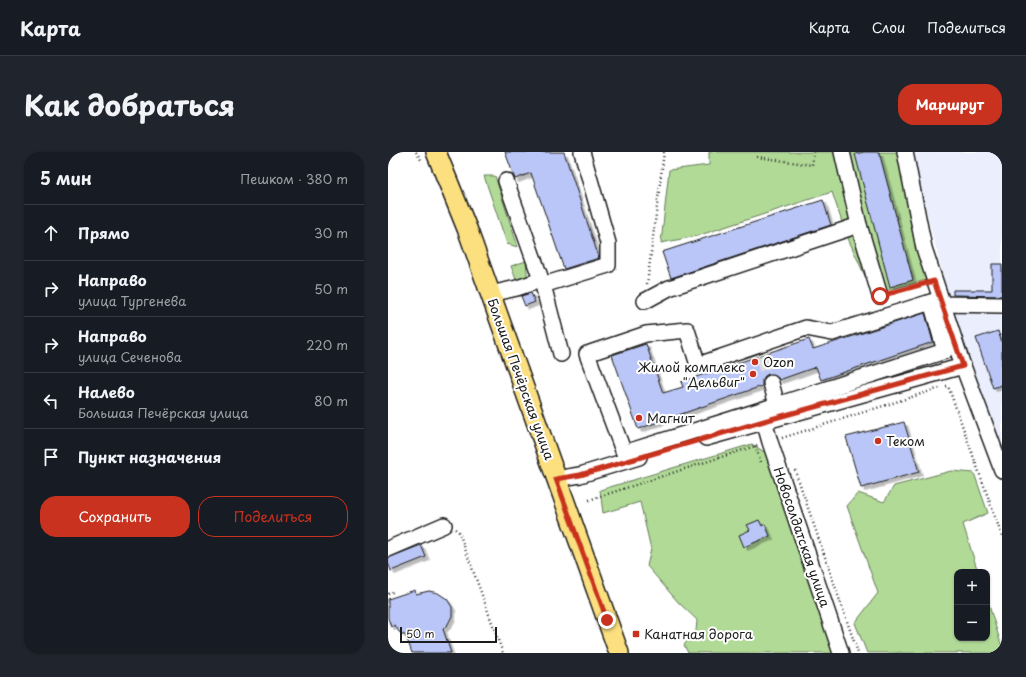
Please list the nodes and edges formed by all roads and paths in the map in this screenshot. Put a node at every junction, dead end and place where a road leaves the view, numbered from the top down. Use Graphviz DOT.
graph roads {
  1 [pos="436,152"];
  2 [pos="582,152"];
  3 [pos="664,152"];
  4 [pos="814,152"];
  5 [pos="842,152"];
  6 [pos="905,152"];
  7 [pos="757,157"];
  8 [pos="506,181"];
  9 [pos="859,225"];
  10 [pos="934,281"];
  11 [pos="542,283"];
  12 [pos="490,294"];
  13 [pos="880,296"];
  14 [pos="645,301"];
  15 [pos="937,303"];
  16 [pos="1002,305"];
  17 [pos="561,354"];
  18 [pos="963,366"];
  19 [pos="771,383"];
  20 [pos="777,405"];
  21 [pos="764,421"];
  22 [pos="784,437"];
  23 [pos="770,442"];
  24 [pos="997,443"];
  25 [pos="787,445"];
  26 [pos="794,467"];
  27 [pos="1002,470"];
  28 [pos="556,479"];
  29 [pos="589,500"];
  30 [pos="444,525"];
  31 [pos="459,532"];
  32 [pos="1002,536"];
  33 [pos="388,549"];
  34 [pos="395,591"];
  35 [pos="388,594"];
  36 [pos="503,653"];
  37 [pos="619,653"];
  38 [pos="841,653"];
  39 [pos="858,653"];
  1 -- 12 [label="main road, Большая Печёрская улица"];
  2 -- 11 [label="street"];
  3 -- 14 [label="path"];
  4 -- 7 [label="path"];
  5 -- 9 [label="street"];
  6 -- 10 [label="street"];
  8 -- 11 [label="street"];
  9 -- 13 [label="street"];
  9 -- 14 [label="street"];
  10 -- 13 [label="path"];
  10 -- 15 [label="street"];
  11 -- 12 [label="street"];
  11 -- 17 [label="street"];
  12 -- 28 [label="main road, Большая Печёрская улица"];
  15 -- 16 [label="street"];
  15 -- 18 [label="street"];
  15 -- 20 [label="street"];
  15 -- 20 [label="street"];
  18 -- 21 [label="street"];
  18 -- 24 [label="street"];
  19 -- 20 [label="street"];
  21 -- 23 [label="street, Новосолдатская улица"];
  21 -- 28 [label="street"];
  22 -- 23 [label="path"];
  22 -- 25 [label="path"];
  22 -- 32 [label="path"];
  23 -- 29 [label="path"];
  23 -- 38 [label="street, Новосолдатская улица"];
  24 -- 27 [label="street"];
  26 -- 39 [label="path"];
  28 -- 37 [label="main road, Большая Печёрская улица"];
  30 -- 33 [label="street"];
  31 -- 36 [label="path"];
  34 -- 35 [label="path"];
}
